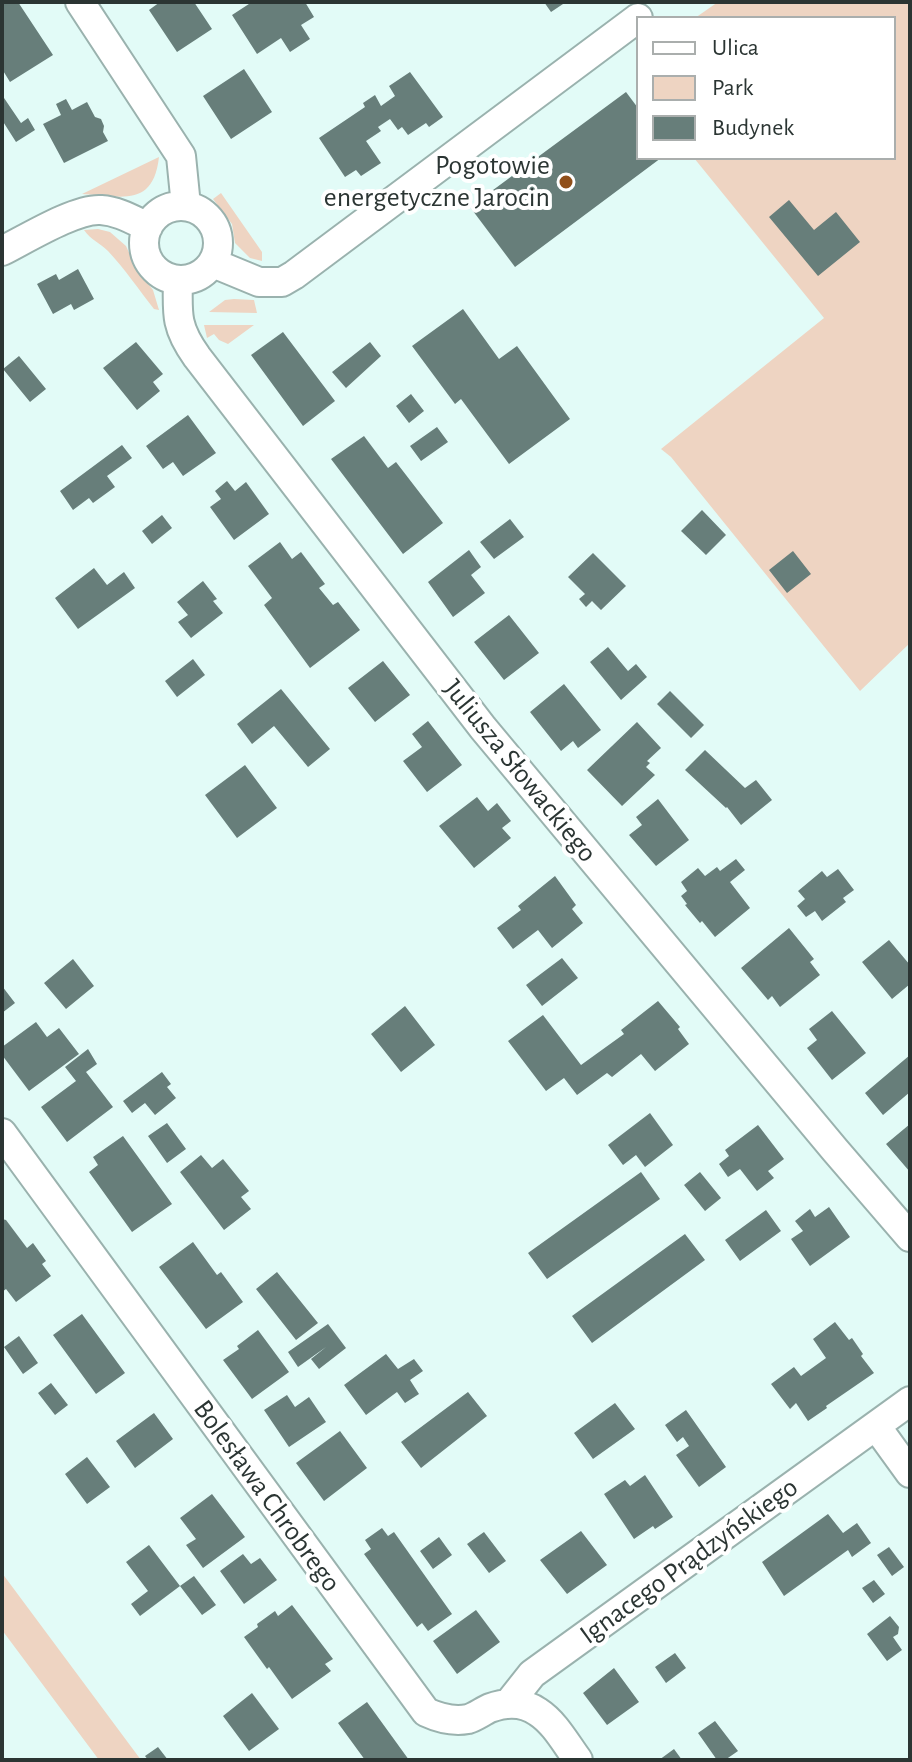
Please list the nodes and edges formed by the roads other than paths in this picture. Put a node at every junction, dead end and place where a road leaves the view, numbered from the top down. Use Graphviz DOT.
graph roads {
  1 [pos="80,2"];
  2 [pos="660,2"];
  3 [pos="641,16"];
  4 [pos="636,19"];
  5 [pos="186,206"];
  6 [pos="148,227"];
  7 [pos="2,251"];
  8 [pos="213,263"];
  9 [pos="178,280"];
  10 [pos="2,1133"];
  11 [pos="910,1237"];
  12 [pos="910,1401"];
  13 [pos="876,1426"];
  14 [pos="910,1473"];
  15 [pos="509,1703"];
  16 [pos="578,1760"];
  1 -- 5 [label="street"];
  2 -- 3 [label="street"];
  4 -- 8 [label="street"];
  5 -- 6 [label="street"];
  5 -- 8 [label="street"];
  6 -- 7 [label="street"];
  6 -- 9 [label="street"];
  8 -- 9 [label="street"];
  9 -- 11 [label="street, Juliusza Słowackiego"];
  10 -- 15 [label="street, Bolesława Chrobrego"];
  12 -- 13 [label="street"];
  13 -- 14 [label="street"];
  13 -- 15 [label="street, Ignacego Prądzyńskiego"];
  15 -- 16 [label="street"];
}
